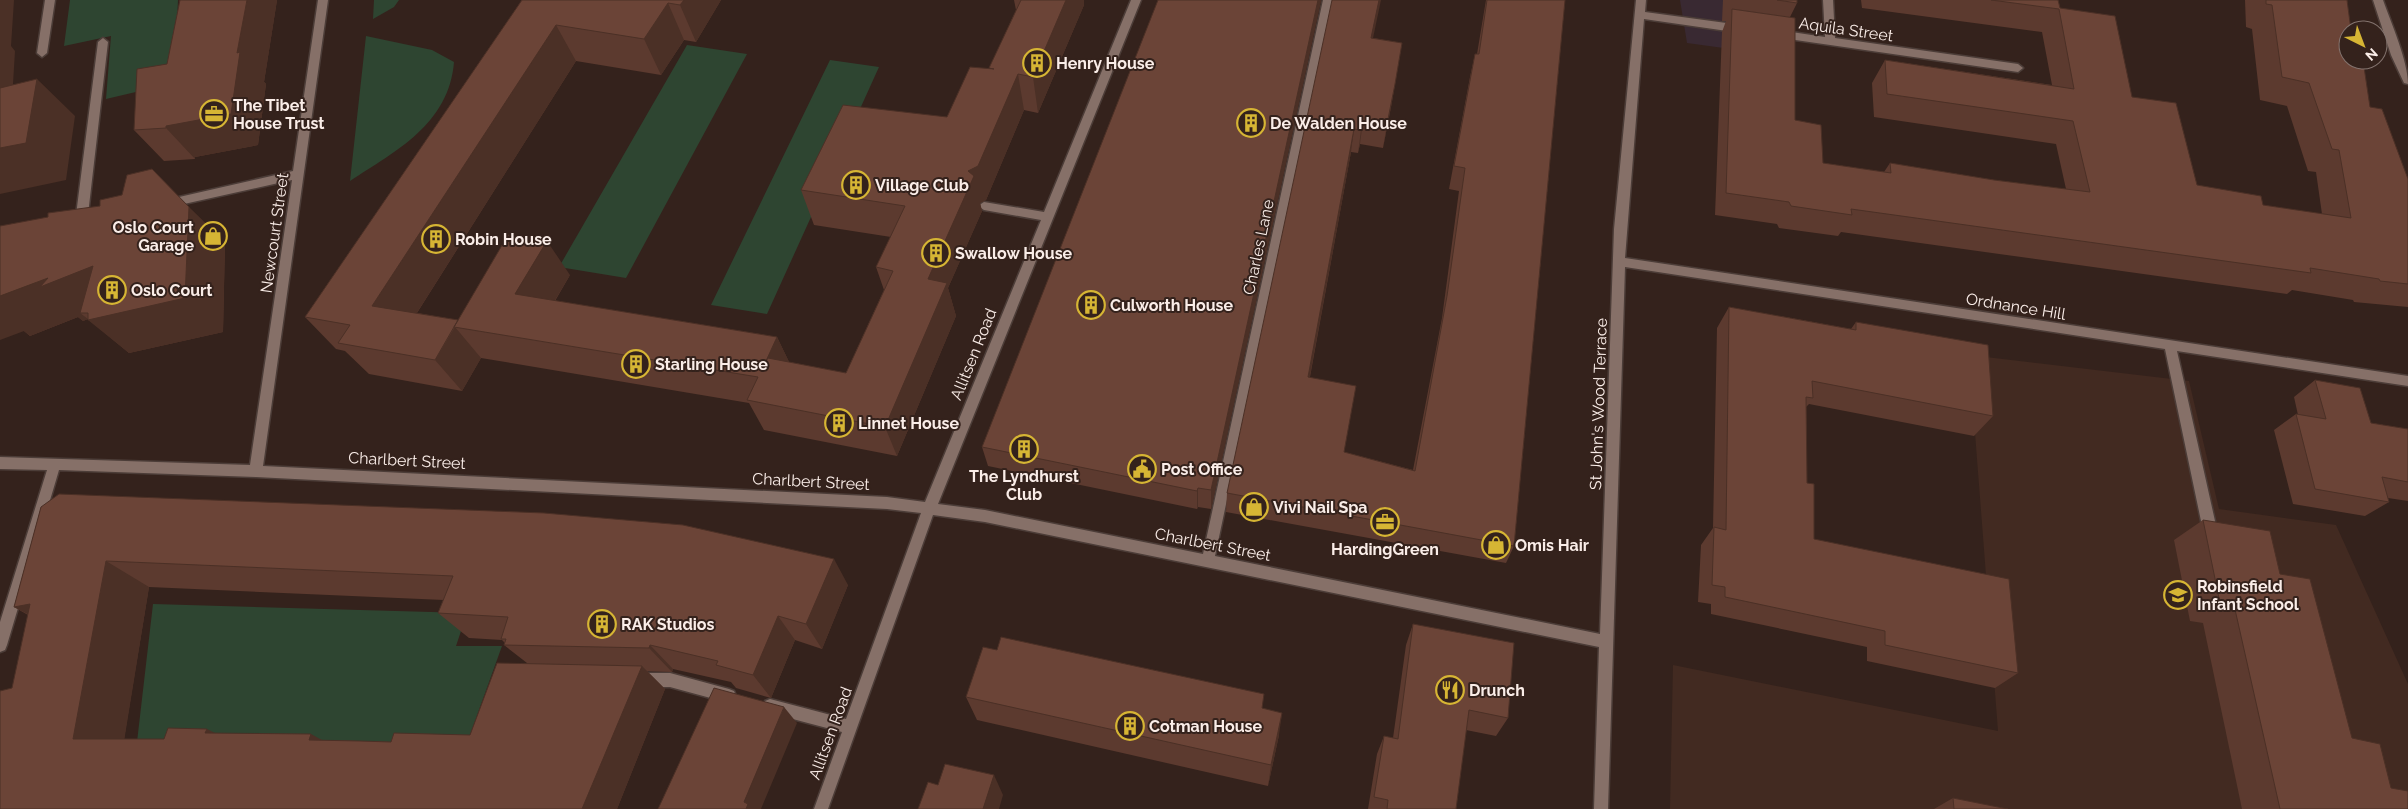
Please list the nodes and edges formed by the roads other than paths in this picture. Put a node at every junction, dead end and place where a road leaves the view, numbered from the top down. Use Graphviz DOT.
graph roads {
  1 [pos="50,0"];
  2 [pos="323,0"];
  3 [pos="1136,0"];
  4 [pos="1328,0"];
  5 [pos="1641,0"];
  6 [pos="1828,0"];
  7 [pos="2378,0"];
  8 [pos="1640,15"];
  9 [pos="103,42"];
  10 [pos="1830,42"];
  11 [pos="42,53"];
  12 [pos="2396,55"];
  13 [pos="2408,58"];
  14 [pos="2018,68"];
  15 [pos="2408,80"];
  16 [pos="299,174"];
  17 [pos="156,206"];
  18 [pos="984,206"];
  19 [pos="1047,218"];
  20 [pos="81,223"];
  21 [pos="1620,262"];
  22 [pos="2170,345"];
  23 [pos="2408,381"];
  24 [pos="0,463"];
  25 [pos="55,464"];
  26 [pos="256,471"];
  27 [pos="929,508"];
  28 [pos="2208,521"];
  29 [pos="1208,560"];
  30 [pos="1608,642"];
  31 [pos="0,645"];
  32 [pos="630,680"];
  33 [pos="850,727"];
  34 [pos="821,809"];
  35 [pos="1601,809"];
  1 -- 11 [label="street"];
  2 -- 16 [label="street, Newcourt Street"];
  3 -- 19 [label="street, Allitsen Road"];
  4 -- 29 [label="street, Charles Lane"];
  5 -- 8 [label="street, St John's Wood Terrace"];
  6 -- 10 [label="street"];
  7 -- 12 [label="street"];
  8 -- 10 [label="street, Aquila Street"];
  8 -- 21 [label="street, St John's Wood Terrace"];
  9 -- 20 [label="street"];
  10 -- 14 [label="street, Aquila Street"];
  12 -- 13 [label="street"];
  12 -- 15 [label="street"];
  16 -- 17 [label="street"];
  16 -- 26 [label="street, Newcourt Street"];
  18 -- 19 [label="street"];
  19 -- 27 [label="street, Allitsen Road"];
  21 -- 22 [label="street, Ordnance Hill"];
  21 -- 30 [label="street, St John's Wood Terrace"];
  22 -- 23 [label="street, Ordnance Hill"];
  22 -- 28 [label="street"];
  24 -- 25 [label="street, Charlbert Street"];
  25 -- 26 [label="street, Charlbert Street"];
  25 -- 31 [label="street"];
  26 -- 27 [label="street, Charlbert Street"];
  27 -- 29 [label="street, Charlbert Street"];
  27 -- 33 [label="street, Allitsen Road"];
  29 -- 30 [label="street, Charlbert Street"];
  30 -- 35 [label="street, St John's Wood Terrace"];
  32 -- 33 [label="street"];
  33 -- 34 [label="street, Allitsen Road"];
}
